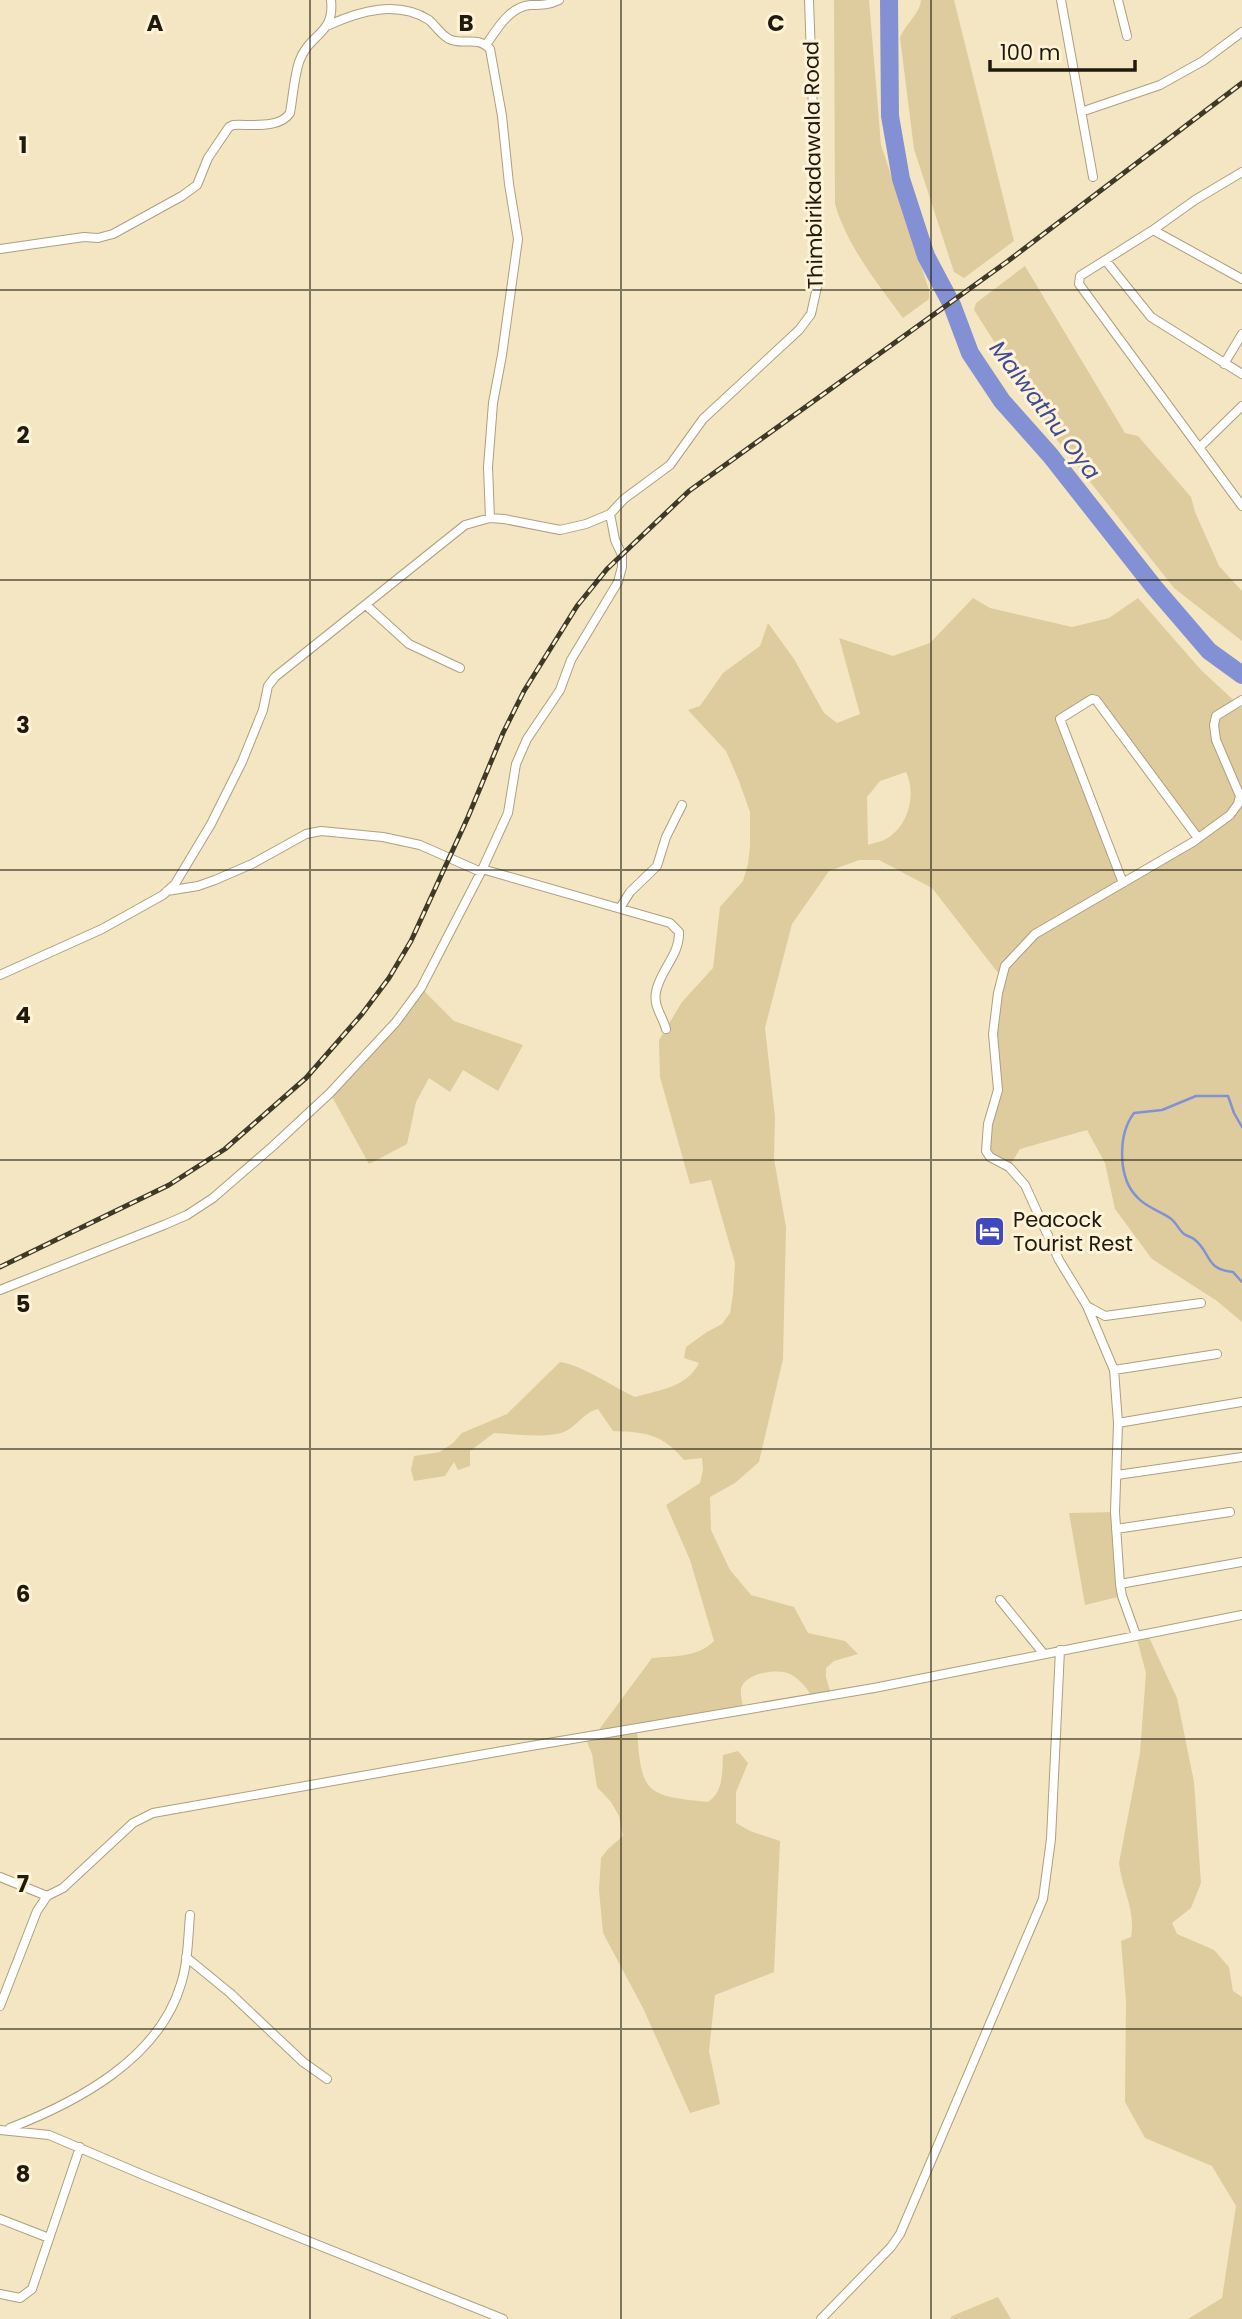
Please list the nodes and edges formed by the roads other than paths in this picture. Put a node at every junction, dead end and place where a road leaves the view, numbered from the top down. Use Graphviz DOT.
graph roads {
  1 [pos="331,0"];
  2 [pos="559,0"];
  3 [pos="810,0"];
  4 [pos="1061,0"];
  5 [pos="1118,0"];
  6 [pos="329,25"];
  7 [pos="1242,32"];
  8 [pos="1127,36"];
  9 [pos="486,45"];
  10 [pos="1081,112"];
  11 [pos="1242,172"];
  12 [pos="1093,177"];
  13 [pos="1153,230"];
  14 [pos="0,249"];
  15 [pos="1106,261"];
  16 [pos="1242,279"];
  17 [pos="1242,334"];
  18 [pos="1224,364"];
  19 [pos="1242,374"];
  20 [pos="1242,406"];
  21 [pos="1200,447"];
  22 [pos="1242,506"];
  23 [pos="610,514"];
  24 [pos="490,518"];
  25 [pos="366,605"];
  26 [pos="460,668"];
  27 [pos="1242,699"];
  28 [pos="682,805"];
  29 [pos="1198,838"];
  30 [pos="482,870"];
  31 [pos="1123,883"];
  32 [pos="167,891"];
  33 [pos="620,908"];
  34 [pos="0,975"];
  35 [pos="666,1029"];
  36 [pos="0,1290"];
  37 [pos="1201,1303"];
  38 [pos="1087,1306"];
  39 [pos="1217,1354"];
  40 [pos="1114,1370"];
  41 [pos="1242,1402"];
  42 [pos="1118,1423"];
  43 [pos="1242,1457"];
  44 [pos="1117,1475"];
  45 [pos="1230,1512"];
  46 [pos="1116,1529"];
  47 [pos="1242,1562"];
  48 [pos="1120,1584"];
  49 [pos="1000,1600"];
  50 [pos="1242,1615"];
  51 [pos="1136,1635"];
  52 [pos="1060,1650"];
  53 [pos="1043,1653"];
  54 [pos="0,1877"];
  55 [pos="47,1896"];
  56 [pos="190,1915"];
  57 [pos="186,1957"];
  58 [pos="0,2006"];
  59 [pos="327,2079"];
  60 [pos="4,2129"];
  61 [pos="80,2147"];
  62 [pos="0,2220"];
  63 [pos="49,2238"];
  64 [pos="0,2294"];
  65 [pos="503,2319"];
  66 [pos="821,2319"];
  1 -- 6 [label="street"];
  2 -- 9 [label="street"];
  3 -- 23 [label="street, Thimbirikadawala Road"];
  4 -- 10 [label="street"];
  5 -- 8 [label="street"];
  6 -- 9 [label="street"];
  6 -- 14 [label="street"];
  7 -- 10 [label="street"];
  9 -- 24 [label="street"];
  10 -- 12 [label="street"];
  11 -- 13 [label="street"];
  13 -- 15 [label="street"];
  13 -- 16 [label="street"];
  15 -- 18 [label="street"];
  15 -- 21 [label="street"];
  17 -- 18 [label="street"];
  18 -- 19 [label="street"];
  20 -- 21 [label="street"];
  21 -- 22 [label="street"];
  23 -- 24 [label="street, Thimbirikadawala Road"];
  23 -- 30 [label="street"];
  24 -- 25 [label="street, Thimbirikadawala Road"];
  25 -- 26 [label="street"];
  25 -- 32 [label="street, Thimbirikadawala Road"];
  27 -- 29 [label="street"];
  28 -- 33 [label="street"];
  29 -- 31 [label="street"];
  29 -- 31 [label="street"];
  30 -- 32 [label="street"];
  30 -- 33 [label="street"];
  30 -- 36 [label="street"];
  31 -- 38 [label="street"];
  32 -- 34 [label="street, Thimbirikadawala Road"];
  33 -- 35 [label="street"];
  37 -- 38 [label="street"];
  38 -- 40 [label="street"];
  39 -- 40 [label="street"];
  40 -- 42 [label="street"];
  41 -- 42 [label="street"];
  42 -- 44 [label="street"];
  43 -- 44 [label="street"];
  44 -- 46 [label="street"];
  45 -- 46 [label="street"];
  46 -- 48 [label="street"];
  47 -- 48 [label="street"];
  48 -- 51 [label="street"];
  49 -- 53 [label="street"];
  50 -- 51 [label="street"];
  51 -- 52 [label="street"];
  52 -- 53 [label="street"];
  52 -- 66 [label="street"];
  53 -- 55 [label="street"];
  54 -- 55 [label="street"];
  55 -- 58 [label="street"];
  56 -- 57 [label="street"];
  57 -- 59 [label="street"];
  57 -- 60 [label="street"];
  60 -- 61 [label="street"];
  61 -- 63 [label="street"];
  61 -- 65 [label="street"];
  62 -- 63 [label="street"];
  63 -- 64 [label="street"];
}
